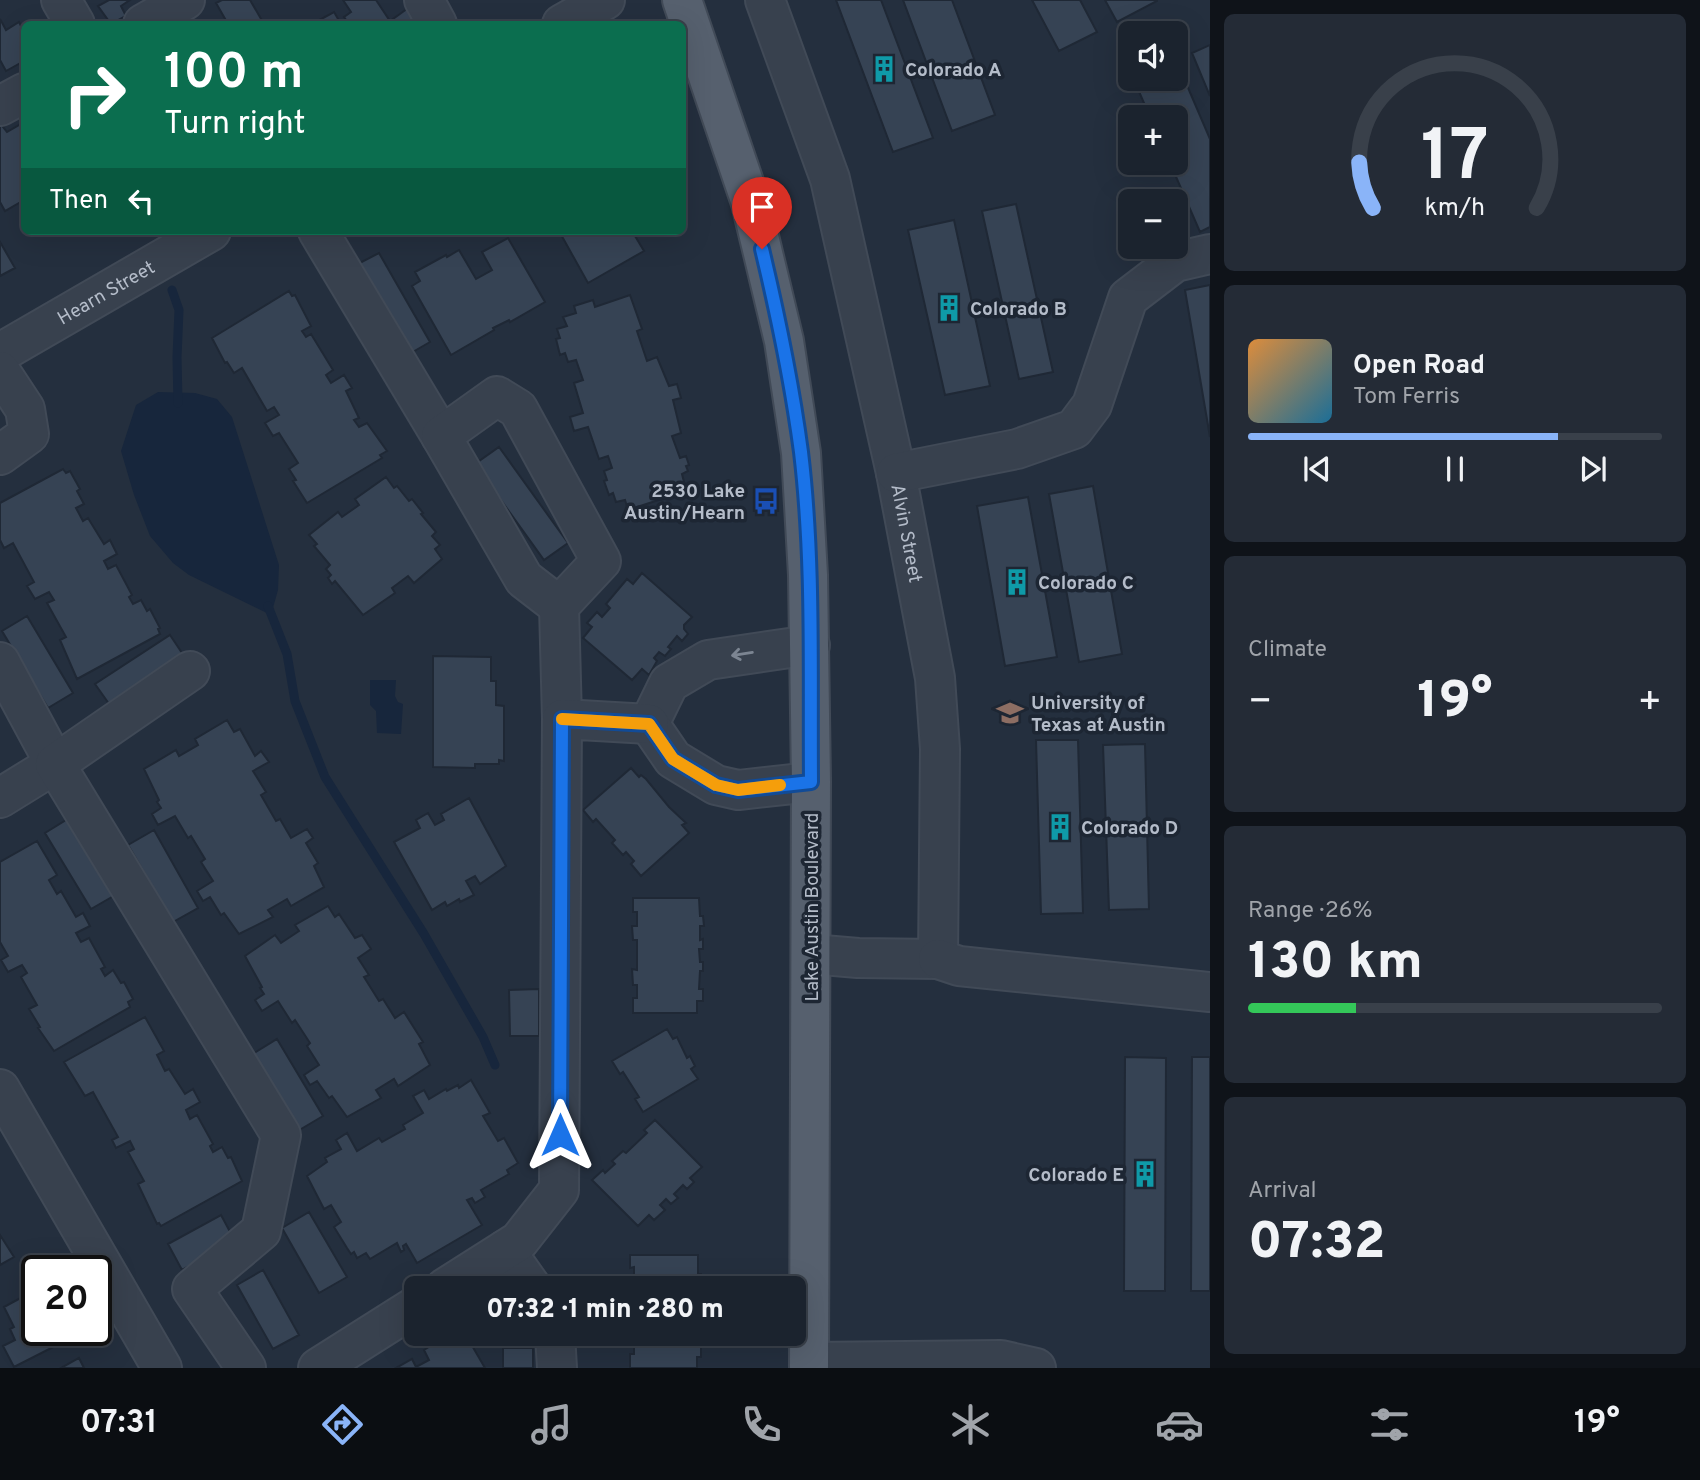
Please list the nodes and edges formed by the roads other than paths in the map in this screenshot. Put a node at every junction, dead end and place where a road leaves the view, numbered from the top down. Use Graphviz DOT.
graph roads {
  1 [pos="61,0"];
  2 [pos="185,0"];
  3 [pos="424,0"];
  4 [pos="605,0"];
  5 [pos="682,0"];
  6 [pos="765,0"];
  7 [pos="73,21"];
  8 [pos="148,21"];
  9 [pos="435,21"];
  10 [pos="567,21"];
  11 [pos="21,95"];
  12 [pos="0,106"];
  13 [pos="199,235"];
  14 [pos="320,235"];
  15 [pos="1210,254"];
  16 [pos="0,353"];
  17 [pos="0,371"];
  18 [pos="441,436"];
  19 [pos="0,455"];
  20 [pos="895,473"];
  21 [pos="559,606"];
  22 [pos="810,645"];
  23 [pos="0,662"];
  24 [pos="190,671"];
  25 [pos="562,719"];
  26 [pos="649,724"];
  27 [pos="55,764"];
  28 [pos="811,782"];
  29 [pos="0,798"];
  30 [pos="811,954"];
  31 [pos="937,959"];
  32 [pos="1210,992"];
  33 [pos="0,1089"];
  34 [pos="505,1250"];
  35 [pos="464,1276"];
  36 [pos="523,1276"];
  37 [pos="404,1314"];
  38 [pos="556,1346"];
  39 [pos="809,1365"];
  40 [pos="162,1368"];
  41 [pos="246,1368"];
  42 [pos="318,1368"];
  43 [pos="557,1368"];
  44 [pos="1037,1368"];
  1 -- 7 [label="street"];
  2 -- 8 [label="street"];
  3 -- 9 [label="street"];
  4 -- 10 [label="street"];
  5 -- 22 [label="main road, Lake Austin Boulevard"];
  6 -- 20 [label="street, Alvin Street"];
  11 -- 12 [label="street"];
  13 -- 16 [label="street, Hearn Street"];
  14 -- 18 [label="street"];
  15 -- 20 [label="street"];
  17 -- 19 [label="street"];
  18 -- 21 [label="street"];
  18 -- 21 [label="street"];
  20 -- 31 [label="street, Alvin Street"];
  21 -- 25 [label="street"];
  22 -- 26 [label="street, one-way"];
  22 -- 28 [label="main road, Lake Austin Boulevard"];
  23 -- 27 [label="street"];
  24 -- 27 [label="street"];
  25 -- 26 [label="street"];
  25 -- 34 [label="street"];
  26 -- 28 [label="street"];
  27 -- 29 [label="street"];
  27 -- 41 [label="street"];
  28 -- 30 [label="main road, Lake Austin Boulevard"];
  30 -- 31 [label="street"];
  30 -- 39 [label="main road, Lake Austin Boulevard"];
  31 -- 32 [label="street"];
  33 -- 40 [label="street"];
  34 -- 35 [label="street"];
  34 -- 36 [label="street"];
  37 -- 42 [label="street"];
  38 -- 43 [label="street"];
  39 -- 44 [label="street"];
}
